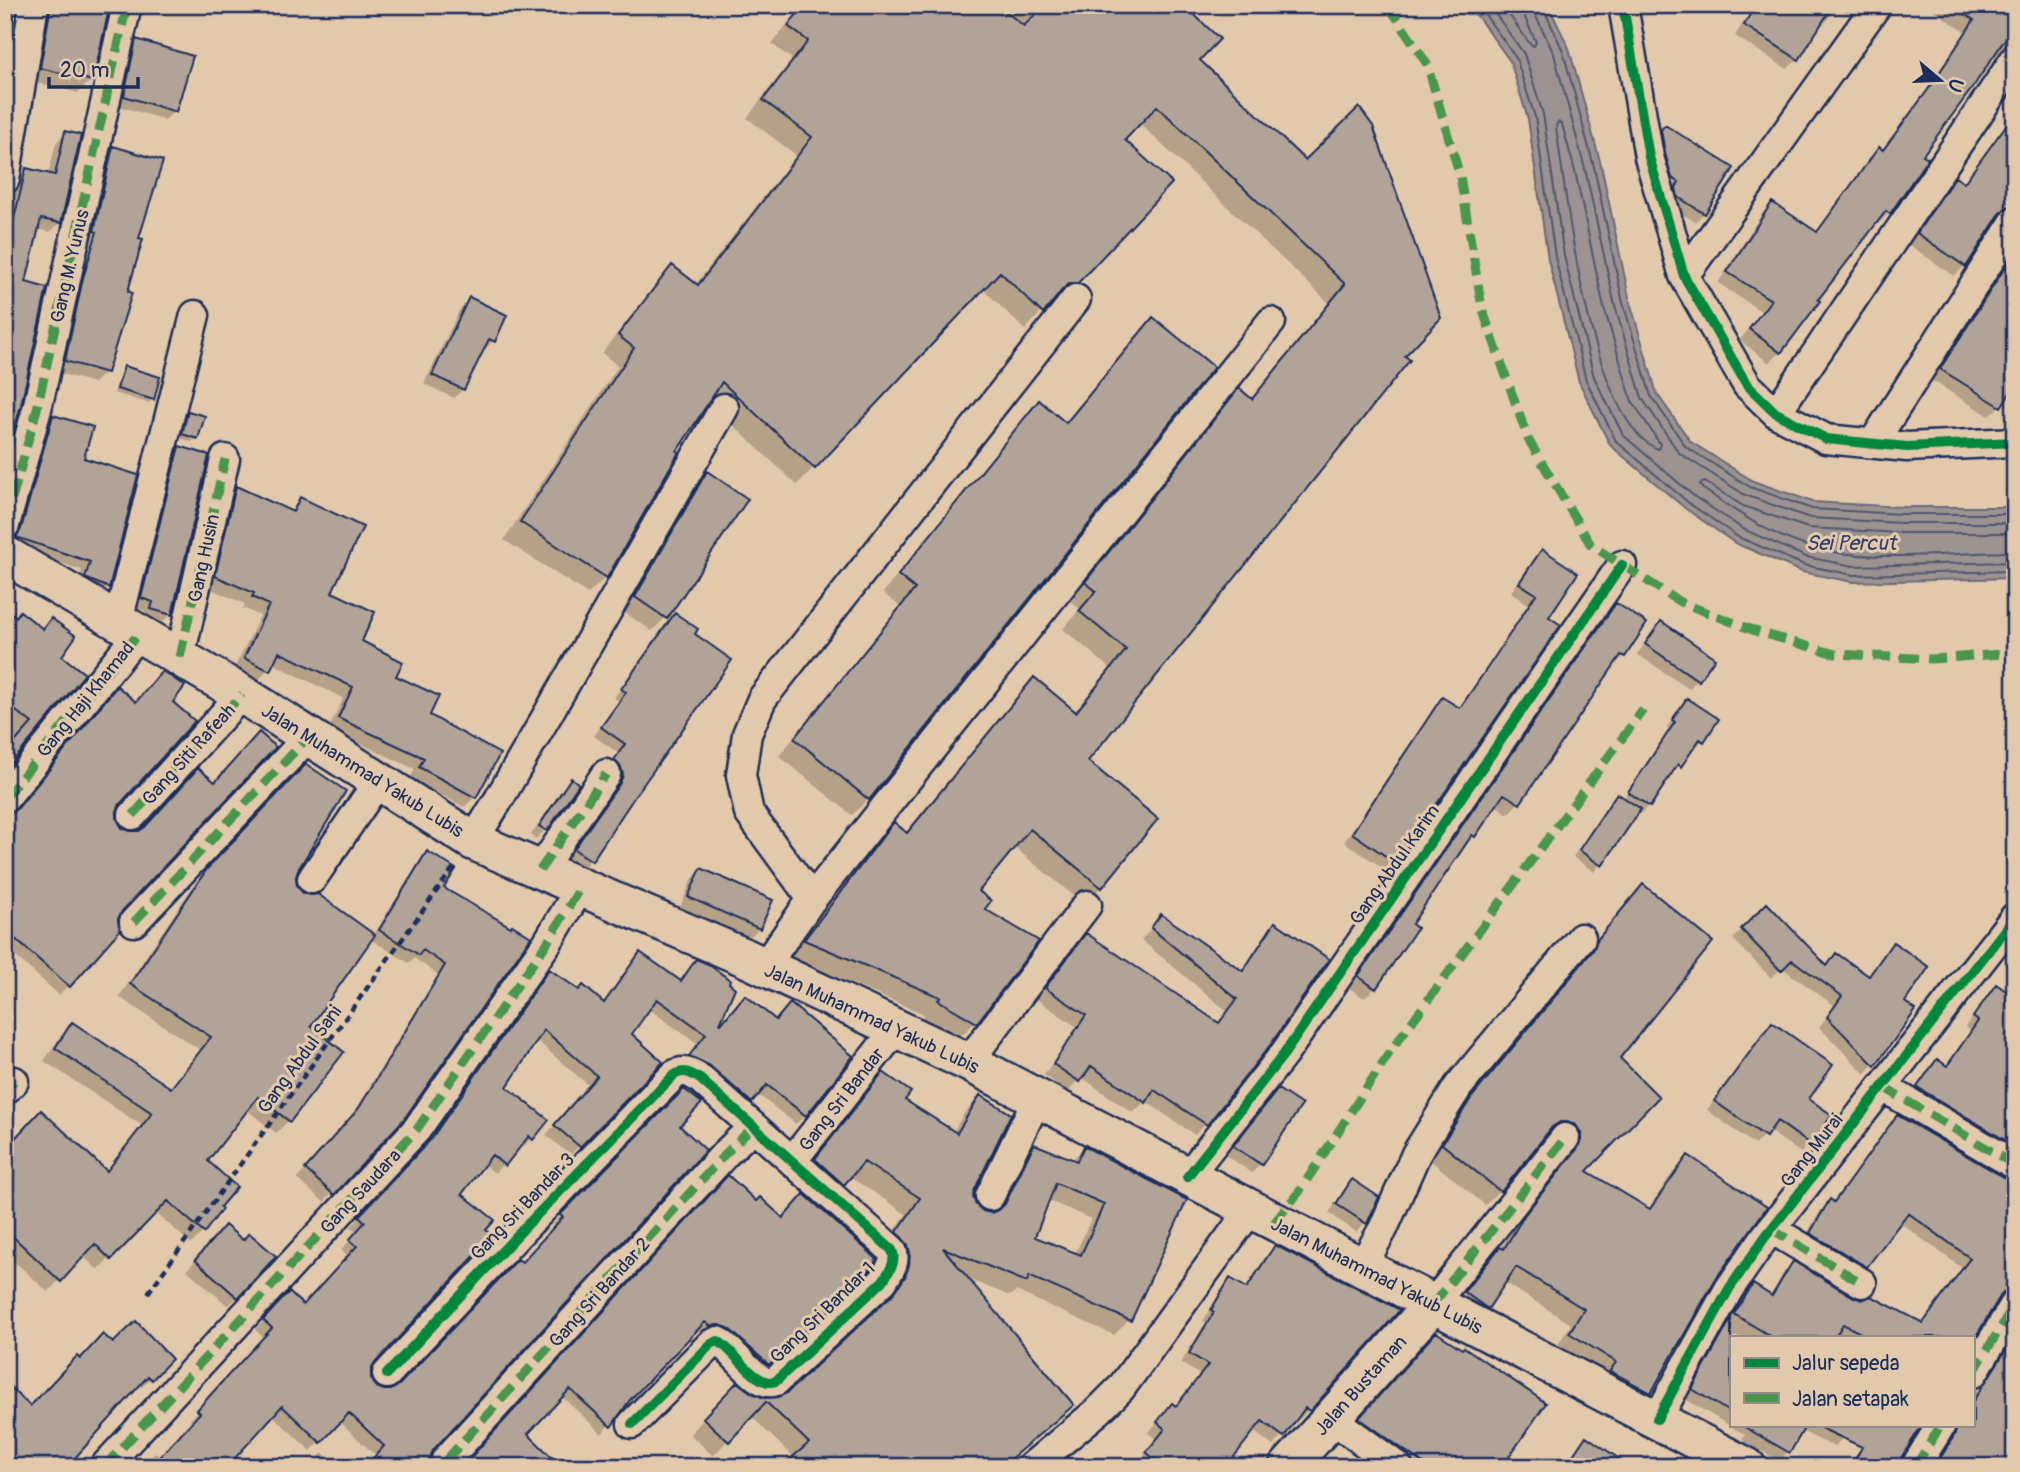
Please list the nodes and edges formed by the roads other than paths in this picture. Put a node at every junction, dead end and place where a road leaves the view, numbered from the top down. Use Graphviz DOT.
graph roads {
  1 [pos="34,5"];
  2 [pos="127,5"];
  3 [pos="1623,5"];
  4 [pos="1877,5"];
  5 [pos="2015,59"];
  6 [pos="2006,91"];
  7 [pos="5,179"];
  8 [pos="2015,220"];
  9 [pos="1684,276"];
  10 [pos="1076,299"];
  11 [pos="195,315"];
  12 [pos="1270,323"];
  13 [pos="724,408"];
  14 [pos="1776,412"];
  15 [pos="2015,442"];
  16 [pos="1873,443"];
  17 [pos="225,459"];
  18 [pos="5,525"];
  19 [pos="5,555"];
  20 [pos="1622,565"];
  21 [pos="128,627"];
  22 [pos="180,657"];
  23 [pos="242,694"];
  24 [pos="309,736"];
  25 [pos="606,774"];
  26 [pos="379,780"];
  27 [pos="5,798"];
  28 [pos="133,815"];
  29 [pos="473,841"];
  30 [pos="540,870"];
  31 [pos="312,878"];
  32 [pos="580,888"];
  33 [pos="812,899"];
  34 [pos="1087,905"];
  35 [pos="2015,917"];
  36 [pos="134,922"];
  37 [pos="1581,938"];
  38 [pos="2005,948"];
  39 [pos="764,967"];
  40 [pos="896,1028"];
  41 [pos="968,1062"];
  42 [pos="688,1072"];
  43 [pos="1883,1087"];
  44 [pos="1037,1098"];
  45 [pos="753,1126"];
  46 [pos="1565,1138"];
  47 [pos="792,1161"];
  48 [pos="2015,1166"];
  49 [pos="1187,1177"];
  50 [pos="990,1196"];
  51 [pos="1250,1210"];
  52 [pos="1771,1229"];
  53 [pos="1361,1268"];
  54 [pos="1862,1283"];
  55 [pos="1433,1304"];
  56 [pos="2015,1304"];
  57 [pos="1974,1371"];
  58 [pos="387,1374"];
  59 [pos="1331,1418"];
  60 [pos="1657,1419"];
  61 [pos="632,1424"];
  62 [pos="1940,1426"];
  63 [pos="446,1460"];
  64 [pos="104,1467"];
  65 [pos="1031,1467"];
  66 [pos="1288,1467"];
  67 [pos="1398,1467"];
  68 [pos="1747,1467"];
  69 [pos="1915,1467"];
  1 -- 7 [label="street"];
  2 -- 18 [label="street, Gang M. Yunus"];
  3 -- 9 [label="street"];
  4 -- 9 [label="street"];
  5 -- 6 [label="street"];
  6 -- 14 [label="street"];
  8 -- 16 [label="street"];
  9 -- 14 [label="street"];
  10 -- 33 [label="street"];
  11 -- 21 [label="street"];
  12 -- 33 [label="street"];
  13 -- 29 [label="street"];
  14 -- 16 [label="street"];
  15 -- 16 [label="street"];
  17 -- 22 [label="street, Gang Husin"];
  19 -- 21 [label="main road, Jalan Muhammad Yakub Lubis"];
  20 -- 49 [label="street, Gang Abdul Karim"];
  21 -- 22 [label="main road, Jalan Muhammad Yakub Lubis"];
  21 -- 27 [label="street, Gang Haji Khamad"];
  22 -- 23 [label="main road, Jalan Muhammad Yakub Lubis"];
  23 -- 24 [label="main road, Jalan Muhammad Yakub Lubis"];
  23 -- 28 [label="street, Gang Siti Rafeah"];
  24 -- 26 [label="main road, Jalan Muhammad Yakub Lubis"];
  24 -- 36 [label="street"];
  25 -- 30 [label="street"];
  26 -- 29 [label="main road, Jalan Muhammad Yakub Lubis"];
  26 -- 31 [label="street"];
  29 -- 30 [label="main road, Jalan Muhammad Yakub Lubis"];
  30 -- 32 [label="main road, Jalan Muhammad Yakub Lubis"];
  32 -- 39 [label="main road, Jalan Muhammad Yakub Lubis"];
  32 -- 64 [label="street, Gang Saudara"];
  33 -- 39 [label="street"];
  34 -- 41 [label="street"];
  35 -- 38 [label="street, Gang Murai"];
  37 -- 53 [label="street"];
  38 -- 43 [label="street, Gang Murai"];
  39 -- 40 [label="main road, Jalan Muhammad Yakub Lubis"];
  40 -- 41 [label="main road, Jalan Muhammad Yakub Lubis"];
  40 -- 47 [label="street, Gang Sri Bandar"];
  41 -- 44 [label="main road, Jalan Muhammad Yakub Lubis"];
  42 -- 45 [label="street, Gang Sri Bandar"];
  42 -- 58 [label="street, Gang Sri Bandar 3"];
  43 -- 48 [label="street"];
  43 -- 52 [label="street, Gang Murai"];
  44 -- 49 [label="main road, Jalan Muhammad Yakub Lubis"];
  44 -- 50 [label="street"];
  45 -- 47 [label="street, Gang Sri Bandar"];
  45 -- 63 [label="street, Gang Sri Bandar 2"];
  46 -- 55 [label="street"];
  47 -- 61 [label="street, Gang Sri Bandar 1"];
  49 -- 51 [label="main road, Jalan Muhammad Yakub Lubis"];
  51 -- 53 [label="main road, Jalan Muhammad Yakub Lubis"];
  51 -- 65 [label="street"];
  52 -- 54 [label="street"];
  52 -- 60 [label="street, Gang Murai"];
  53 -- 55 [label="main road, Jalan Muhammad Yakub Lubis"];
  55 -- 59 [label="main road, Jalan Bustaman"];
  55 -- 60 [label="main road, Jalan Muhammad Yakub Lubis"];
  56 -- 57 [label="street"];
  59 -- 66 [label="main road, Jalan Bustaman"];
  59 -- 67 [label="street"];
  60 -- 68 [label="main road, Jalan Muhammad Yakub Lubis"];
  62 -- 69 [label="street"];
}
